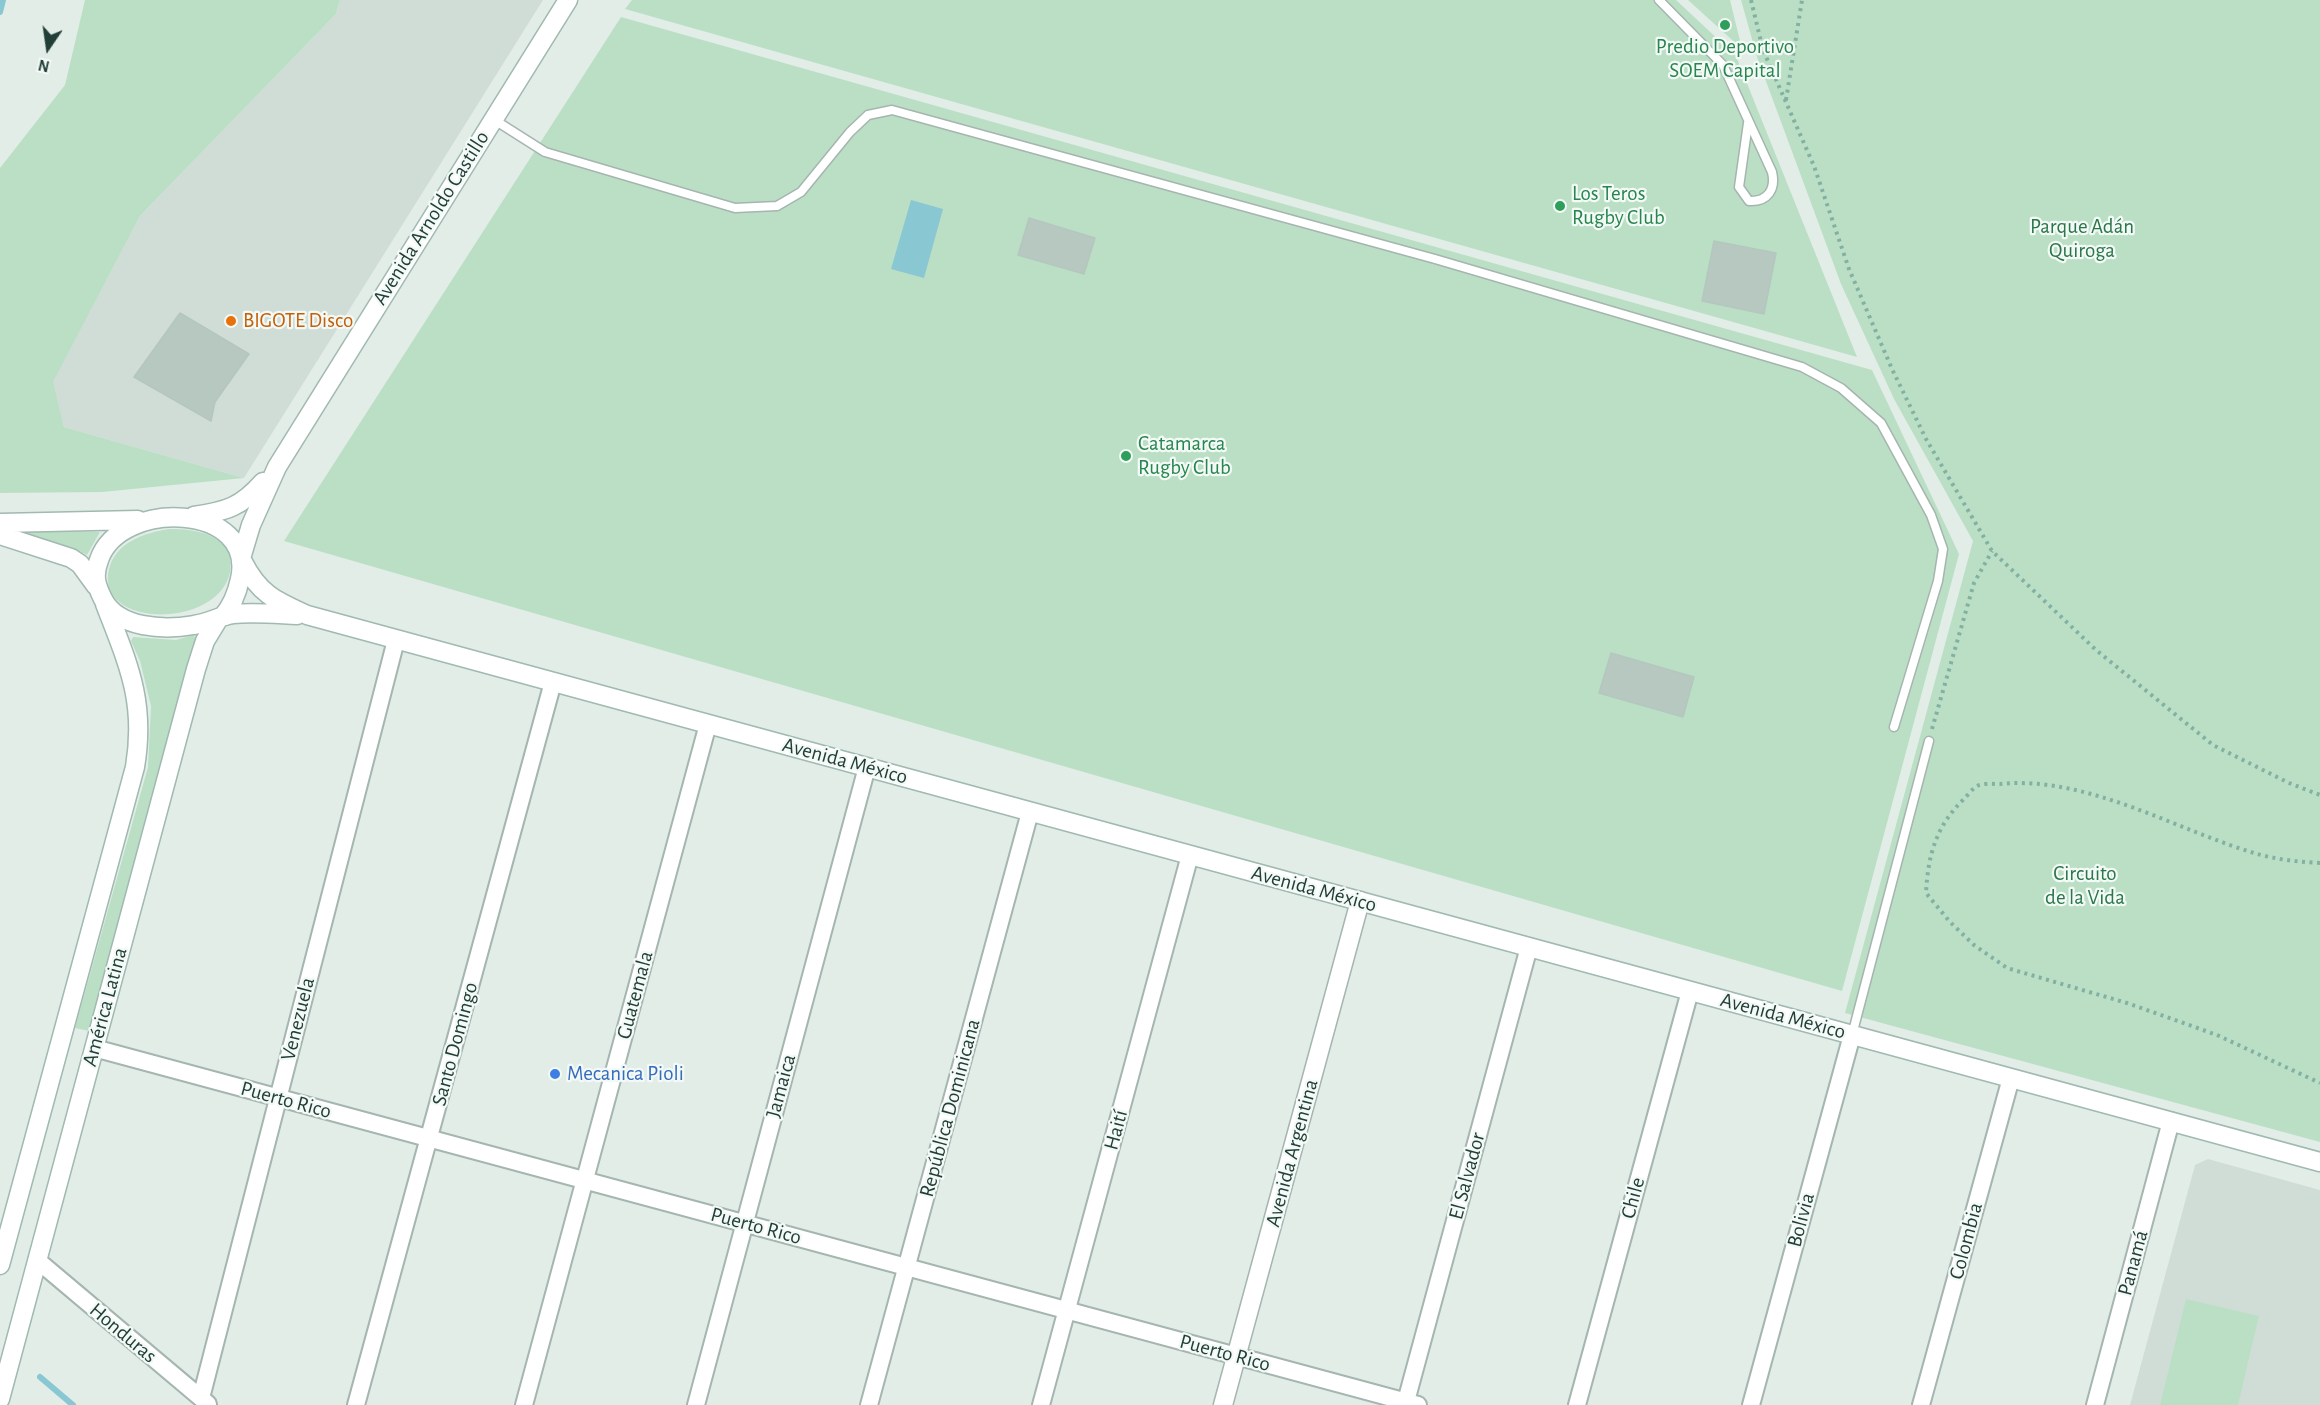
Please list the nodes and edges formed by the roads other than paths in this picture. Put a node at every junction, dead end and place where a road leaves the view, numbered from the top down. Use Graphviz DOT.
graph roads {
  1 [pos="568,0"];
  2 [pos="1659,0"];
  3 [pos="493,119"];
  4 [pos="1748,123"];
  5 [pos="277,467"];
  6 [pos="182,518"];
  7 [pos="148,520"];
  8 [pos="0,523"];
  9 [pos="0,535"];
  10 [pos="242,558"];
  11 [pos="96,585"];
  12 [pos="105,604"];
  13 [pos="307,615"];
  14 [pos="221,617"];
  15 [pos="396,640"];
  16 [pos="553,682"];
  17 [pos="708,724"];
  18 [pos="1894,727"];
  19 [pos="1929,741"];
  20 [pos="867,767"];
  21 [pos="1030,812"];
  22 [pos="1190,855"];
  23 [pos="1360,901"];
  24 [pos="1529,947"];
  25 [pos="1690,991"];
  26 [pos="1852,1035"];
  27 [pos="94,1048"];
  28 [pos="2011,1078"];
  29 [pos="278,1098"];
  30 [pos="2171,1121"];
  31 [pos="429,1138"];
  32 [pos="2320,1162"];
  33 [pos="585,1180"];
  34 [pos="744,1223"];
  35 [pos="37,1260"];
  36 [pos="0,1265"];
  37 [pos="906,1267"];
  38 [pos="1067,1310"];
  39 [pos="1236,1356"];
  40 [pos="0,1399"];
  41 [pos="205,1402"];
  42 [pos="1409,1404"];
  43 [pos="356,1405"];
  44 [pos="524,1405"];
  45 [pos="696,1405"];
  46 [pos="869,1405"];
  47 [pos="1041,1405"];
  48 [pos="1223,1405"];
  49 [pos="1577,1405"];
  50 [pos="1751,1405"];
  51 [pos="1922,1405"];
  52 [pos="2094,1405"];
  1 -- 3 [label="main road, Avenida Arnoldo Castillo"];
  2 -- 4 [label="lane"];
  3 -- 5 [label="main road, Avenida Arnoldo Castillo"];
  3 -- 18 [label="lane"];
  4 -- 4 [label="lane"];
  5 -- 6 [label="main road, Avenida Arnoldo Castillo"];
  5 -- 10 [label="main road, Avenida Arnoldo Castillo"];
  6 -- 7 [label="main road"];
  6 -- 10 [label="main road"];
  7 -- 8 [label="main road"];
  7 -- 11 [label="main road"];
  9 -- 11 [label="main road"];
  10 -- 13 [label="main road, Avenida México"];
  10 -- 14 [label="main road"];
  11 -- 12 [label="main road"];
  12 -- 14 [label="main road"];
  12 -- 36 [label="main road, América Latina"];
  13 -- 14 [label="main road, Avenida México"];
  13 -- 15 [label="main road, Avenida México"];
  14 -- 27 [label="main road, América Latina"];
  15 -- 16 [label="main road, Avenida México"];
  15 -- 29 [label="street, Venezuela"];
  16 -- 17 [label="main road, Avenida México"];
  16 -- 31 [label="street, Santo Domingo"];
  17 -- 20 [label="main road, Avenida México"];
  17 -- 33 [label="street, Guatemala"];
  19 -- 26 [label="lane"];
  20 -- 21 [label="main road, Avenida México"];
  20 -- 34 [label="street, Jamaica"];
  21 -- 22 [label="main road, Avenida México"];
  21 -- 37 [label="street, República Dominicana"];
  22 -- 23 [label="main road, Avenida México"];
  22 -- 38 [label="street, Haití"];
  23 -- 24 [label="main road, Avenida México"];
  23 -- 39 [label="main road, Avenida Argentina"];
  24 -- 25 [label="main road, Avenida México"];
  24 -- 42 [label="street, El Salvador"];
  25 -- 26 [label="main road, Avenida México"];
  25 -- 49 [label="street, Chile"];
  26 -- 28 [label="main road, Avenida México"];
  26 -- 50 [label="street, Bolivia"];
  27 -- 29 [label="street, Puerto Rico"];
  27 -- 35 [label="main road, América Latina"];
  28 -- 30 [label="main road, Avenida México"];
  28 -- 51 [label="street, Colombia"];
  29 -- 31 [label="street, Puerto Rico"];
  29 -- 41 [label="street, Venezuela"];
  30 -- 32 [label="main road, Avenida México"];
  30 -- 52 [label="street, Panamá"];
  31 -- 33 [label="street, Puerto Rico"];
  31 -- 43 [label="street, Santo Domingo"];
  33 -- 34 [label="street, Puerto Rico"];
  33 -- 44 [label="street, Guatemala"];
  34 -- 37 [label="street, Puerto Rico"];
  34 -- 45 [label="street, Jamaica"];
  35 -- 40 [label="main road, América Latina"];
  35 -- 41 [label="street, Honduras"];
  37 -- 38 [label="street, Puerto Rico"];
  37 -- 46 [label="street, República Dominicana"];
  38 -- 39 [label="street, Puerto Rico"];
  38 -- 47 [label="street, Haití"];
  39 -- 42 [label="street, Puerto Rico"];
  39 -- 48 [label="main road, Avenida Argentina"];
}
